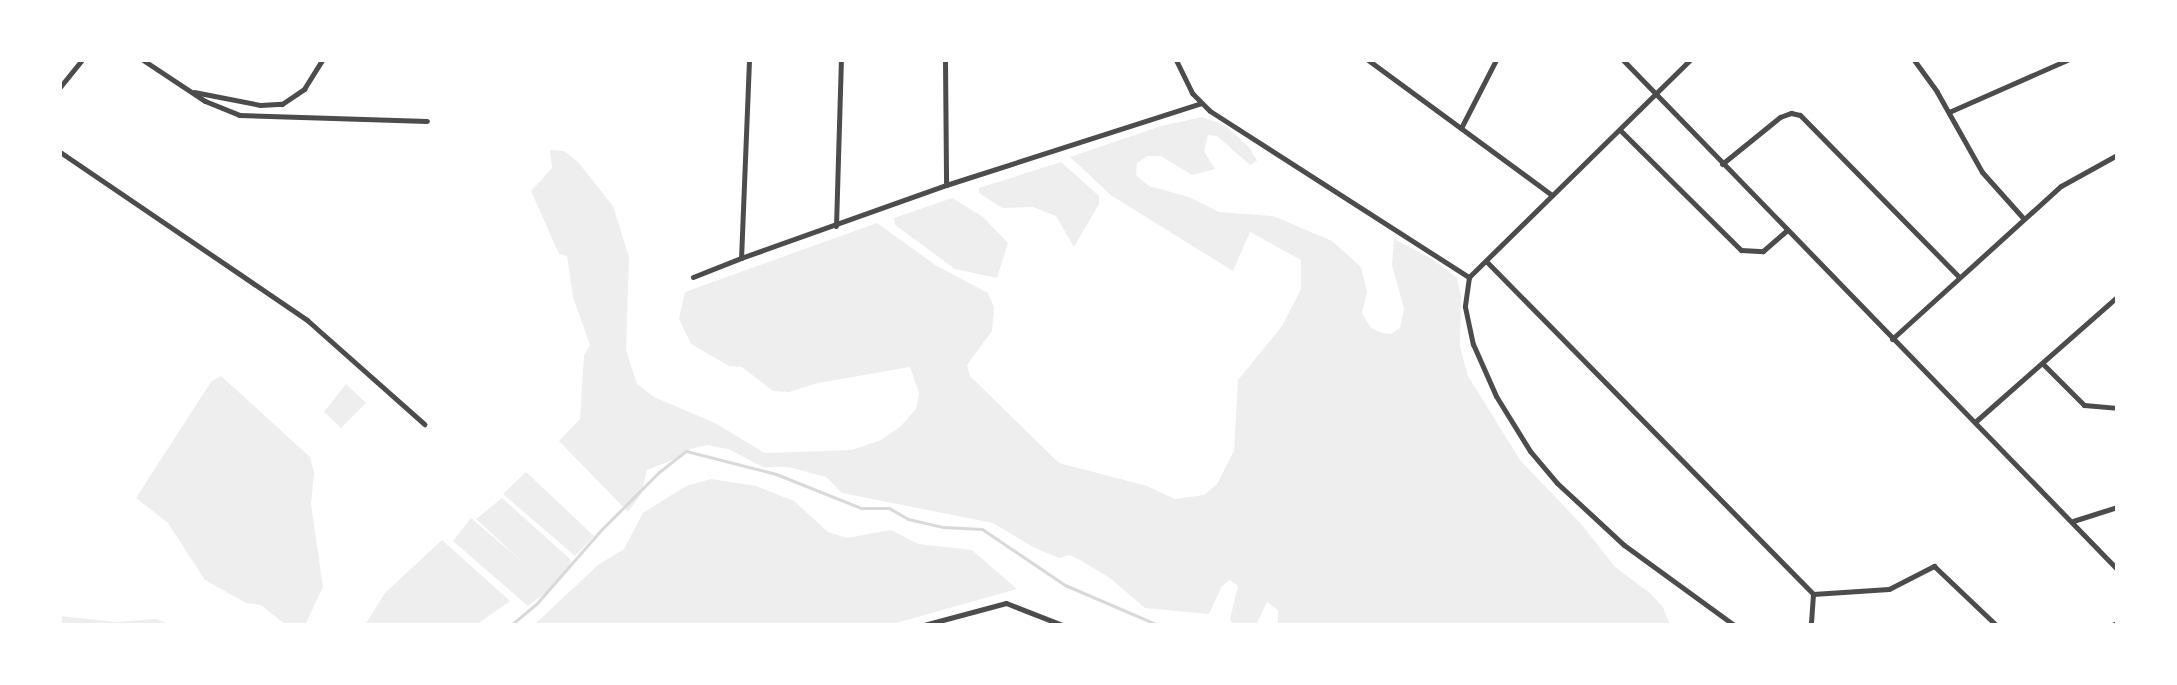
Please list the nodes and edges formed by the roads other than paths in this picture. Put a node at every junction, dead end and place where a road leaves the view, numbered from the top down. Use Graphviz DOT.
graph roads {
  1 [pos="82,60"];
  2 [pos="143,60"];
  3 [pos="322,60"];
  4 [pos="749,60"];
  5 [pos="841,60"];
  6 [pos="945,60"];
  7 [pos="1176,60"];
  8 [pos="1368,60"];
  9 [pos="1496,60"];
  10 [pos="1623,60"];
  11 [pos="1690,60"];
  12 [pos="1914,60"];
  13 [pos="2067,60"];
  14 [pos="2060,61"];
  15 [pos="60,87"];
  16 [pos="189,91"];
  17 [pos="1656,94"];
  18 [pos="1201,103"];
  19 [pos="1949,112"];
  20 [pos="427,121"];
  21 [pos="1461,128"];
  22 [pos="1621,130"];
  23 [pos="60,152"];
  24 [pos="2117,155"];
  25 [pos="1722,164"];
  26 [pos="946,185"];
  27 [pos="1552,195"];
  28 [pos="2024,219"];
  29 [pos="836,226"];
  30 [pos="1787,230"];
  31 [pos="741,258"];
  32 [pos="1486,261"];
  33 [pos="693,277"];
  34 [pos="1469,277"];
  35 [pos="1959,277"];
  36 [pos="2117,297"];
  37 [pos="1892,339"];
  38 [pos="2043,364"];
  39 [pos="2117,408"];
  40 [pos="1975,422"];
  41 [pos="424,424"];
  42 [pos="2117,507"];
  43 [pos="2073,521"];
  44 [pos="2117,569"];
  45 [pos="1813,594"];
  46 [pos="2117,623"];
  47 [pos="924,625"];
  48 [pos="1062,625"];
  49 [pos="1734,625"];
  50 [pos="1811,625"];
  51 [pos="1996,625"];
  52 [pos="2112,625"];
  1 -- 15 [label="street"];
  2 -- 16 [label="street"];
  3 -- 16 [label="street"];
  4 -- 31 [label="street"];
  5 -- 29 [label="street"];
  6 -- 26 [label="street"];
  7 -- 18 [label="street"];
  8 -- 21 [label="street"];
  9 -- 21 [label="street"];
  10 -- 17 [label="street"];
  11 -- 17 [label="street"];
  12 -- 19 [label="street"];
  13 -- 14 [label="street"];
  14 -- 19 [label="street"];
  16 -- 20 [label="street"];
  17 -- 22 [label="street"];
  17 -- 25 [label="street"];
  18 -- 26 [label="street"];
  18 -- 34 [label="street"];
  19 -- 28 [label="street"];
  21 -- 27 [label="street"];
  22 -- 27 [label="street"];
  22 -- 30 [label="street"];
  23 -- 41 [label="street"];
  24 -- 28 [label="street"];
  25 -- 30 [label="street"];
  25 -- 35 [label="street"];
  26 -- 29 [label="street"];
  27 -- 32 [label="street"];
  28 -- 35 [label="street"];
  29 -- 31 [label="street"];
  30 -- 37 [label="street"];
  31 -- 33 [label="street"];
  32 -- 34 [label="street"];
  32 -- 45 [label="street"];
  34 -- 49 [label="street"];
  35 -- 37 [label="street"];
  36 -- 38 [label="street"];
  37 -- 40 [label="street"];
  38 -- 39 [label="street"];
  38 -- 40 [label="street"];
  40 -- 43 [label="street"];
  42 -- 43 [label="street"];
  43 -- 44 [label="street"];
  45 -- 50 [label="street"];
  45 -- 51 [label="street"];
  46 -- 52 [label="street"];
  47 -- 48 [label="street"];
}
